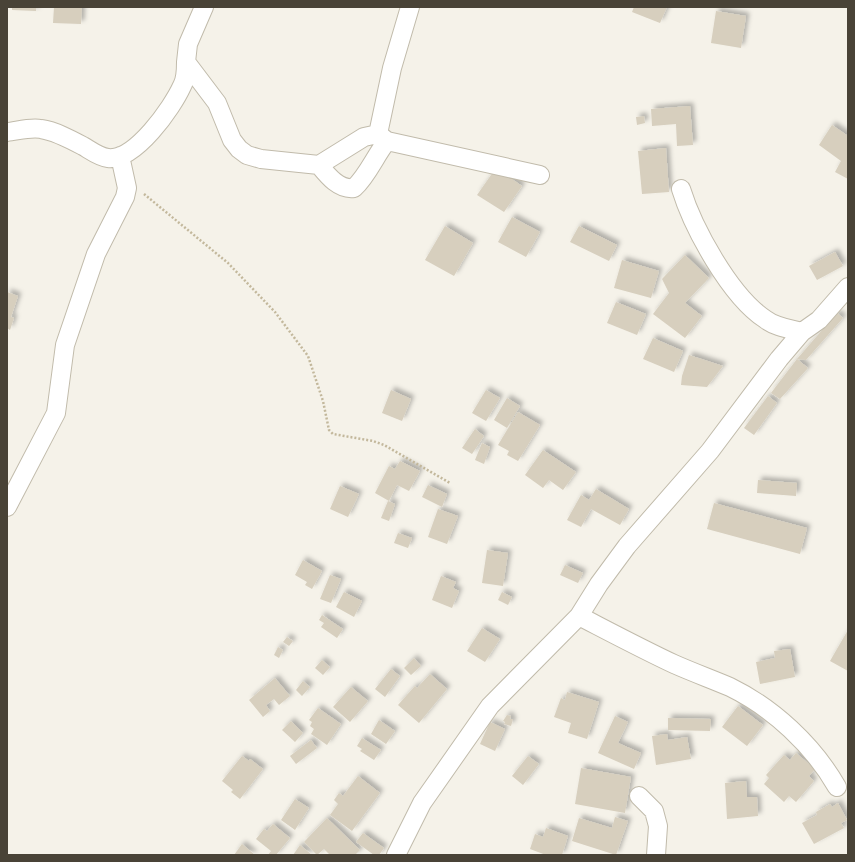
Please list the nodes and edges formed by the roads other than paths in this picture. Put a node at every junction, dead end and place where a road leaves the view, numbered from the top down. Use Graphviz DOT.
graph roads {
  1 [pos="204,7"];
  2 [pos="410,7"];
  3 [pos="186,62"];
  4 [pos="7,132"];
  5 [pos="383,137"];
  6 [pos="122,164"];
  7 [pos="319,165"];
  8 [pos="540,175"];
  9 [pos="681,189"];
  10 [pos="848,287"];
  11 [pos="802,332"];
  12 [pos="7,507"];
  13 [pos="579,616"];
  14 [pos="837,787"];
  15 [pos="639,796"];
  16 [pos="400,853"];
  17 [pos="656,855"];
  1 -- 3 [label="street"];
  2 -- 5 [label="street"];
  3 -- 6 [label="street"];
  3 -- 7 [label="street"];
  4 -- 6 [label="street"];
  5 -- 7 [label="street"];
  5 -- 7 [label="street"];
  5 -- 8 [label="street"];
  6 -- 12 [label="street"];
  9 -- 11 [label="street"];
  10 -- 11 [label="street"];
  11 -- 13 [label="street"];
  13 -- 14 [label="street"];
  13 -- 16 [label="street"];
  15 -- 17 [label="street"];
}
